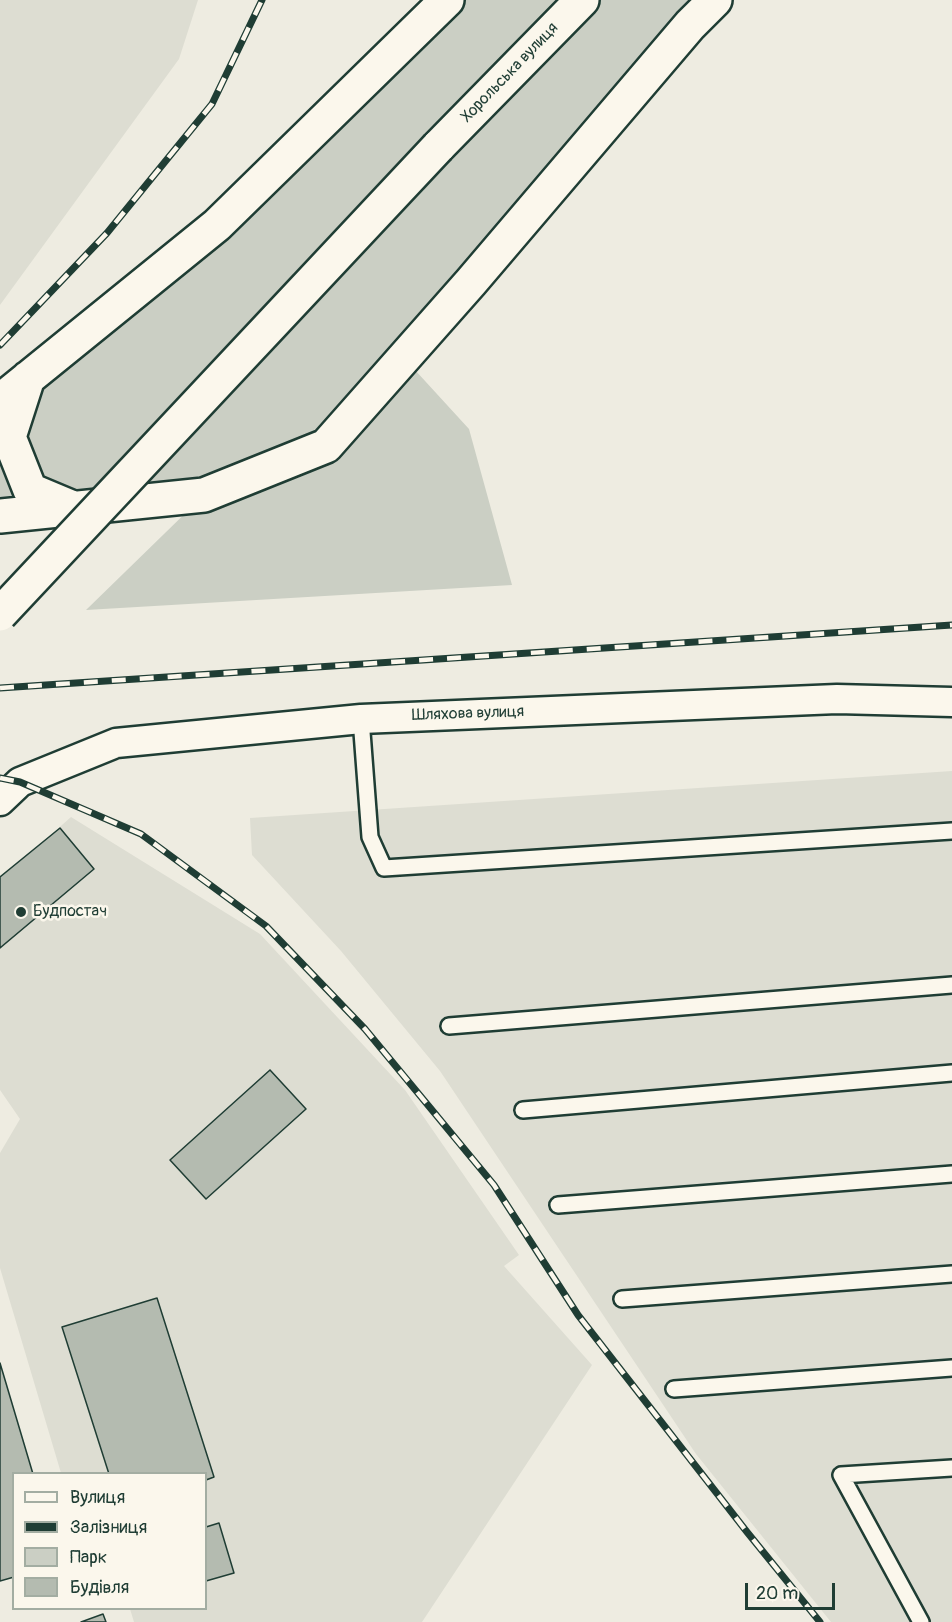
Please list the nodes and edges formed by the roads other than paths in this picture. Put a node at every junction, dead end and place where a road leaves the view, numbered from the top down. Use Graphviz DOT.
graph roads {
  1 [pos="447,0"];
  2 [pos="582,0"];
  3 [pos="715,0"];
  4 [pos="28,378"];
  5 [pos="0,401"];
  6 [pos="74,509"];
  7 [pos="0,516"];
  8 [pos="0,614"];
  9 [pos="952,702"];
  10 [pos="361,718"];
  11 [pos="0,801"];
  12 [pos="952,831"];
  13 [pos="952,985"];
  14 [pos="449,1026"];
  15 [pos="952,1073"];
  16 [pos="523,1110"];
  17 [pos="952,1174"];
  18 [pos="558,1204"];
  19 [pos="952,1274"];
  20 [pos="622,1299"];
  21 [pos="952,1368"];
  22 [pos="674,1389"];
  23 [pos="952,1468"];
  24 [pos="921,1622"];
  1 -- 4 [label="street"];
  2 -- 8 [label="street, Хорольська вулиця, bridge"];
  3 -- 6 [label="street"];
  4 -- 5 [label="street"];
  4 -- 6 [label="street"];
  6 -- 7 [label="street"];
  9 -- 10 [label="street, Шляхова вулиця"];
  10 -- 11 [label="street, Шляхова вулиця"];
  10 -- 12 [label="lane"];
  13 -- 14 [label="lane"];
  15 -- 16 [label="lane"];
  17 -- 18 [label="lane"];
  19 -- 20 [label="lane"];
  21 -- 22 [label="lane"];
  23 -- 24 [label="lane"];
}
